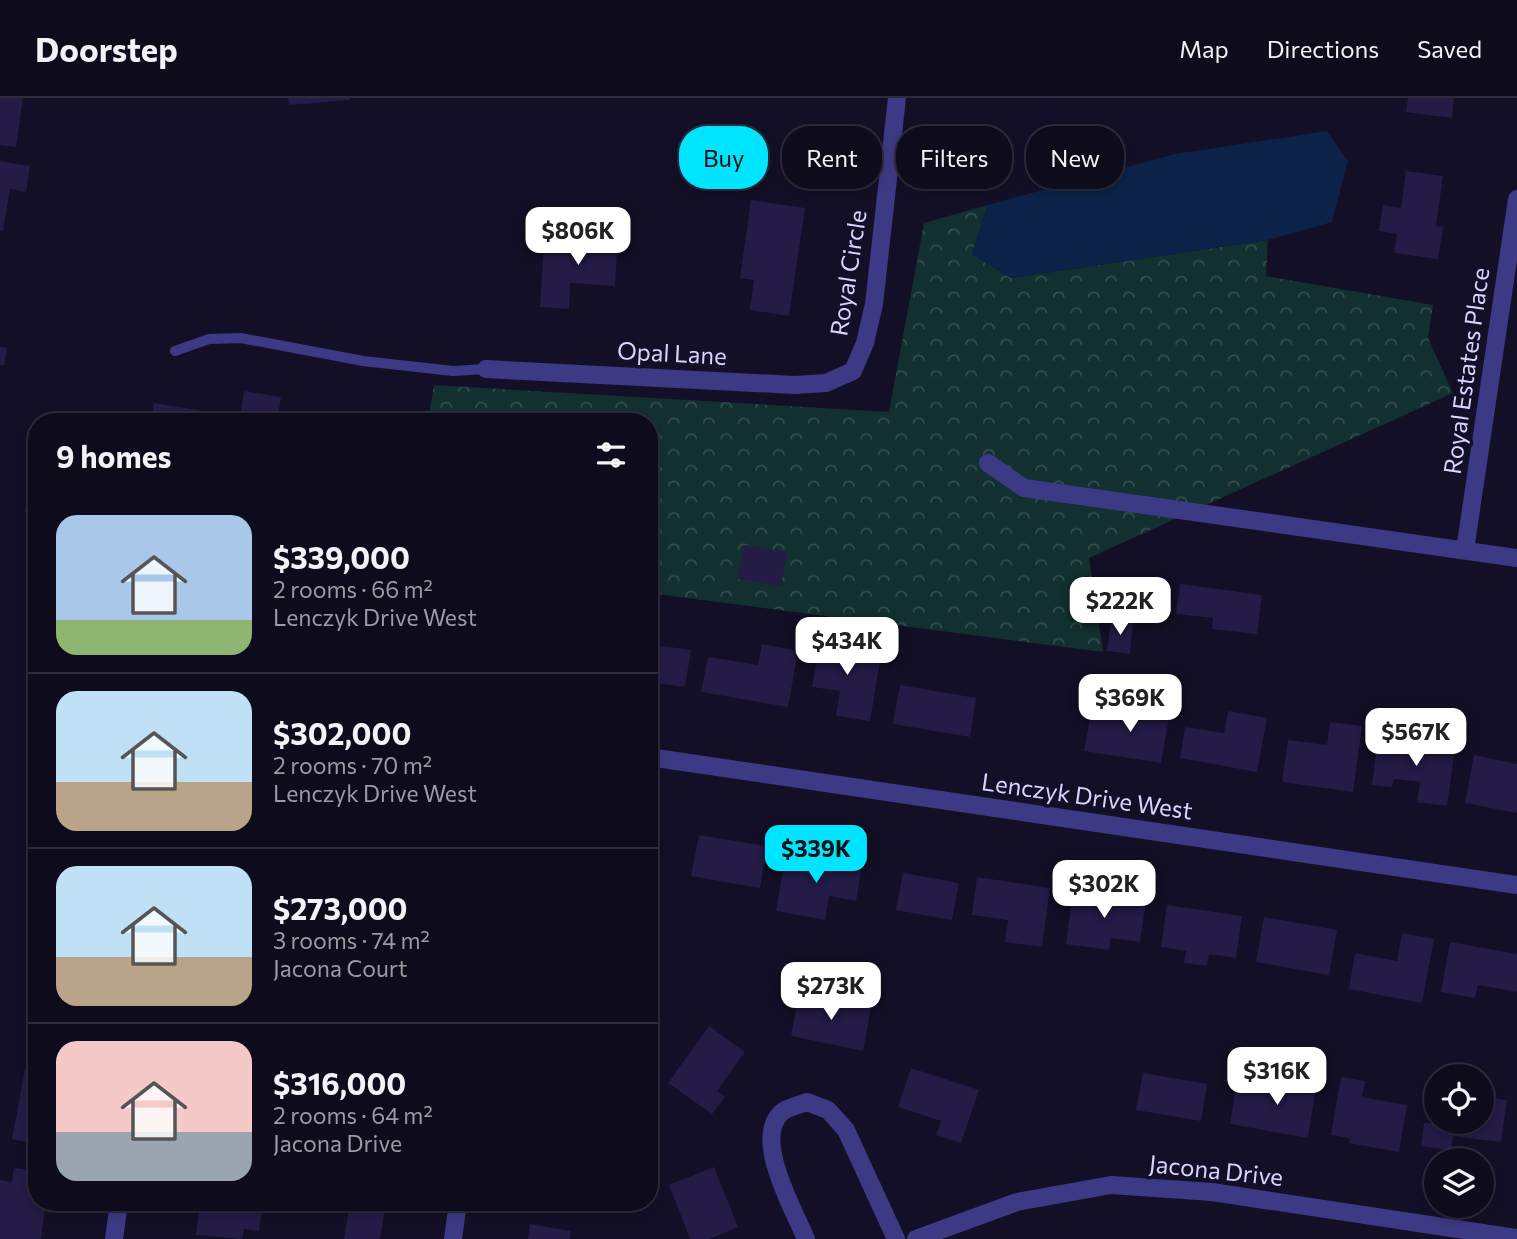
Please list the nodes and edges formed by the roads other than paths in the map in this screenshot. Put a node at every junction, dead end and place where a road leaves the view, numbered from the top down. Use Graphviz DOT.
graph roads {
  1 [pos="897,98"];
  2 [pos="1517,199"];
  3 [pos="175,351"];
  4 [pos="486,369"];
  5 [pos="853,370"];
  6 [pos="988,463"];
  7 [pos="1465,550"];
  8 [pos="1517,558"];
  9 [pos="658,758"];
  10 [pos="1517,886"];
  11 [pos="118,1211"];
  12 [pos="457,1211"];
  13 [pos="1517,1238"];
  14 [pos="114,1239"];
  15 [pos="453,1239"];
  16 [pos="806,1239"];
  17 [pos="896,1239"];
  18 [pos="916,1239"];
  1 -- 5 [label="street, Royal Circle"];
  2 -- 7 [label="street, Royal Estates Place"];
  3 -- 4 [label="lane"];
  4 -- 5 [label="street, Opal Lane"];
  6 -- 7 [label="street"];
  7 -- 8 [label="street"];
  9 -- 10 [label="street, Lenczyk Drive West"];
  11 -- 14 [label="street"];
  12 -- 15 [label="street"];
  13 -- 18 [label="street, Jacona Drive"];
  16 -- 17 [label="street"];
}
